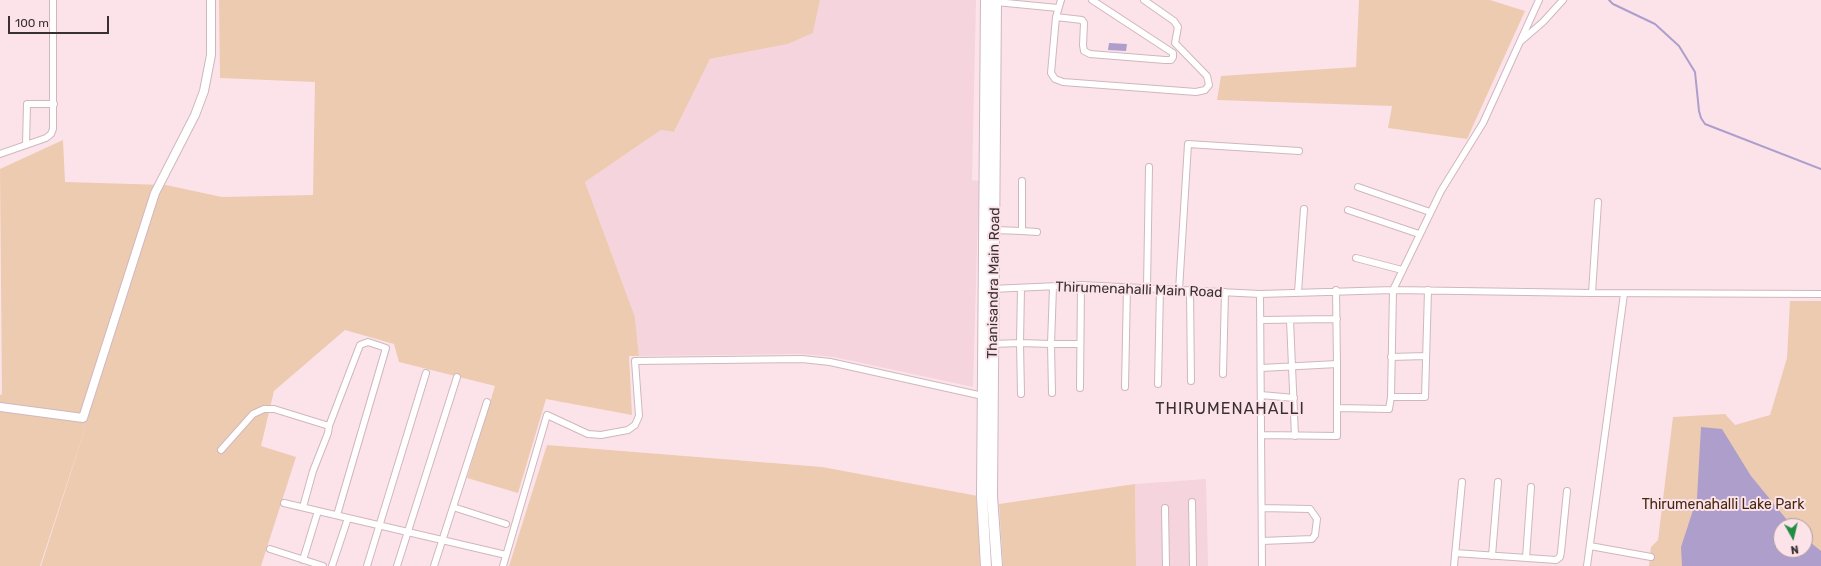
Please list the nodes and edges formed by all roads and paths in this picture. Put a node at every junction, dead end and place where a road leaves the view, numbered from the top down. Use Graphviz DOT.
graph roads {
  1 [pos="53,0"];
  2 [pos="211,0"];
  3 [pos="1061,0"];
  4 [pos="1092,0"];
  5 [pos="1144,0"];
  6 [pos="1538,0"];
  7 [pos="1563,0"];
  8 [pos="993,1"];
  9 [pos="1058,8"];
  10 [pos="1056,18"];
  11 [pos="1519,43"];
  12 [pos="54,104"];
  13 [pos="26,145"];
  14 [pos="1299,151"];
  15 [pos="0,154"];
  16 [pos="1149,167"];
  17 [pos="1022,181"];
  18 [pos="1358,187"];
  19 [pos="1598,202"];
  20 [pos="1304,209"];
  21 [pos="1348,210"];
  22 [pos="1430,212"];
  23 [pos="995,230"];
  24 [pos="1022,231"];
  25 [pos="1037,232"];
  26 [pos="1419,234"];
  27 [pos="1356,258"];
  28 [pos="1402,270"];
  29 [pos="1081,285"];
  30 [pos="1053,286"];
  31 [pos="1127,287"];
  32 [pos="1021,288"];
  33 [pos="1147,288"];
  34 [pos="989,289"];
  35 [pos="1160,289"];
  36 [pos="1179,290"];
  37 [pos="1190,290"];
  38 [pos="1336,290"];
  39 [pos="1393,290"];
  40 [pos="1428,290"];
  41 [pos="1225,292"];
  42 [pos="1298,292"];
  43 [pos="1592,293"];
  44 [pos="1260,294"];
  45 [pos="1624,294"];
  46 [pos="1821,294"];
  47 [pos="1337,319"];
  48 [pos="1261,320"];
  49 [pos="1290,320"];
  50 [pos="1020,343"];
  51 [pos="993,344"];
  52 [pos="1051,344"];
  53 [pos="1080,344"];
  54 [pos="1426,356"];
  55 [pos="1391,357"];
  56 [pos="1337,364"];
  57 [pos="1293,366"];
  58 [pos="1261,368"];
  59 [pos="426,373"];
  60 [pos="1223,374"];
  61 [pos="457,377"];
  62 [pos="1191,381"];
  63 [pos="1158,384"];
  64 [pos="1125,387"];
  65 [pos="1080,388"];
  66 [pos="1052,393"];
  67 [pos="1020,394"];
  68 [pos="1261,395"];
  69 [pos="983,396"];
  70 [pos="1391,397"];
  71 [pos="1294,398"];
  72 [pos="487,402"];
  73 [pos="0,407"];
  74 [pos="1337,408"];
  75 [pos="328,426"];
  76 [pos="1261,435"];
  77 [pos="1295,436"];
  78 [pos="221,450"];
  79 [pos="1462,482"];
  80 [pos="1498,482"];
  81 [pos="1531,487"];
  82 [pos="1567,491"];
  83 [pos="1192,502"];
  84 [pos="284,503"];
  85 [pos="302,507"];
  86 [pos="453,507"];
  87 [pos="1164,508"];
  88 [pos="1262,508"];
  89 [pos="318,511"];
  90 [pos="337,515"];
  91 [pos="348,518"];
  92 [pos="506,524"];
  93 [pos="380,525"];
  94 [pos="408,532"];
  95 [pos="442,540"];
  96 [pos="1262,541"];
  97 [pos="1590,546"];
  98 [pos="270,549"];
  99 [pos="1455,553"];
  100 [pos="506,555"];
  101 [pos="1492,556"];
  102 [pos="1651,557"];
  103 [pos="1526,558"];
  104 [pos="303,560"];
  105 [pos="323,566"];
  106 [pos="332,566"];
  107 [pos="367,566"];
  108 [pos="397,566"];
  109 [pos="434,566"];
  110 [pos="503,566"];
  111 [pos="986,566"];
  112 [pos="997,566"];
  113 [pos="1166,566"];
  114 [pos="1193,566"];
  115 [pos="1262,566"];
  116 [pos="1454,566"];
  117 [pos="1587,566"];
  1 -- 12 [label="street"];
  2 -- 73 [label="street"];
  3 -- 9 [label="street"];
  4 -- 10 [label="street"];
  5 -- 10 [label="street"];
  6 -- 11 [label="street"];
  7 -- 11 [label="street"];
  8 -- 9 [label="street"];
  8 -- 23 [label="main road, Thanisandra Main Road"];
  8 -- 34 [label="main road, Thanisandra Main Road"];
  9 -- 10 [label="street"];
  11 -- 22 [label="street"];
  12 -- 13 [label="street"];
  12 -- 13 [label="street"];
  13 -- 15 [label="street"];
  14 -- 36 [label="street"];
  16 -- 33 [label="street"];
  17 -- 24 [label="street"];
  18 -- 22 [label="street"];
  19 -- 43 [label="street"];
  20 -- 42 [label="street"];
  21 -- 26 [label="street"];
  22 -- 26 [label="street"];
  23 -- 24 [label="street"];
  23 -- 34 [label="main road, Thanisandra Main Road"];
  24 -- 25 [label="street"];
  26 -- 28 [label="street"];
  27 -- 28 [label="street"];
  28 -- 39 [label="street"];
  29 -- 30 [label="street, Thirumenahalli Main Road"];
  29 -- 31 [label="street, Thirumenahalli Main Road"];
  29 -- 53 [label="street"];
  30 -- 32 [label="street, Thirumenahalli Main Road"];
  30 -- 52 [label="street"];
  31 -- 33 [label="street, Thirumenahalli Main Road"];
  31 -- 64 [label="street"];
  32 -- 34 [label="street, Thirumenahalli Main Road"];
  32 -- 50 [label="street"];
  33 -- 35 [label="street, Thirumenahalli Main Road"];
  34 -- 51 [label="main road, Thanisandra Main Road"];
  34 -- 69 [label="main road, Thanisandra Main Road"];
  35 -- 36 [label="street, Thirumenahalli Main Road"];
  35 -- 63 [label="street"];
  36 -- 37 [label="street, Thirumenahalli Main Road"];
  37 -- 41 [label="street, Thirumenahalli Main Road"];
  37 -- 62 [label="street"];
  38 -- 39 [label="street, Thirumenahalli Main Road"];
  38 -- 42 [label="street, Thirumenahalli Main Road"];
  38 -- 47 [label="street"];
  39 -- 40 [label="street, Thirumenahalli Main Road"];
  39 -- 55 [label="street"];
  40 -- 43 [label="street, Thirumenahalli Main Road"];
  40 -- 54 [label="street"];
  41 -- 44 [label="street, Thirumenahalli Main Road"];
  41 -- 60 [label="street"];
  42 -- 44 [label="street, Thirumenahalli Main Road"];
  43 -- 45 [label="street, Thirumenahalli Main Road"];
  44 -- 48 [label="street"];
  45 -- 46 [label="street, Thirumenahalli Main Road"];
  45 -- 97 [label="street"];
  47 -- 49 [label="street"];
  47 -- 56 [label="street"];
  48 -- 49 [label="street"];
  48 -- 58 [label="street"];
  49 -- 57 [label="street"];
  50 -- 51 [label="street"];
  50 -- 52 [label="street"];
  50 -- 67 [label="street"];
  51 -- 112 [label="main road, Thanisandra Main Road"];
  52 -- 53 [label="street"];
  52 -- 66 [label="street"];
  53 -- 65 [label="street"];
  54 -- 55 [label="street"];
  54 -- 70 [label="street"];
  55 -- 70 [label="street"];
  56 -- 57 [label="street"];
  56 -- 74 [label="street"];
  57 -- 58 [label="street"];
  57 -- 71 [label="street"];
  58 -- 68 [label="street"];
  59 -- 93 [label="street"];
  61 -- 94 [label="street"];
  68 -- 71 [label="street"];
  68 -- 76 [label="street"];
  69 -- 100 [label="street"];
  69 -- 111 [label="main road, Thanisandra Main Road"];
  70 -- 74 [label="street"];
  71 -- 77 [label="street"];
  72 -- 86 [label="street"];
  74 -- 77 [label="street"];
  75 -- 78 [label="street"];
  75 -- 85 [label="street"];
  75 -- 90 [label="street"];
  76 -- 77 [label="street"];
  76 -- 88 [label="street"];
  79 -- 99 [label="street"];
  80 -- 101 [label="street"];
  81 -- 103 [label="street"];
  82 -- 103 [label="street"];
  83 -- 114 [label="street"];
  84 -- 85 [label="street"];
  85 -- 89 [label="street"];
  86 -- 92 [label="street"];
  86 -- 95 [label="street"];
  87 -- 113 [label="street"];
  88 -- 96 [label="street"];
  88 -- 96 [label="street"];
  89 -- 90 [label="street"];
  89 -- 104 [label="street"];
  90 -- 91 [label="street"];
  91 -- 93 [label="street"];
  91 -- 106 [label="street"];
  93 -- 94 [label="street"];
  93 -- 107 [label="street"];
  94 -- 95 [label="street"];
  94 -- 108 [label="street"];
  95 -- 100 [label="street"];
  95 -- 109 [label="street"];
  96 -- 115 [label="street"];
  97 -- 102 [label="street"];
  97 -- 117 [label="street"];
  98 -- 104 [label="street"];
  99 -- 101 [label="street"];
  99 -- 116 [label="street"];
  100 -- 110 [label="street"];
  101 -- 103 [label="street"];
  104 -- 105 [label="street"];
}
